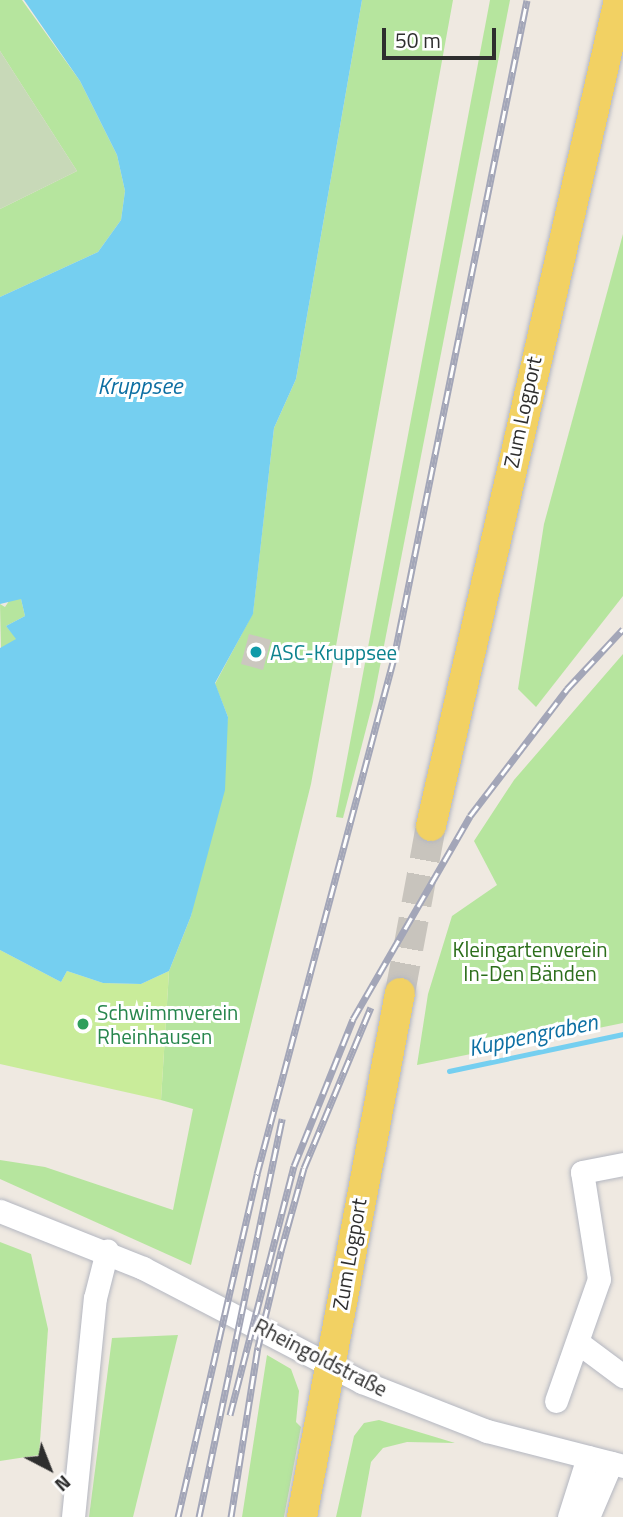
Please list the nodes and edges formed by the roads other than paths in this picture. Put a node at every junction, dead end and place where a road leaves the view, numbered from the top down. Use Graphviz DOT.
graph roads {
  1 [pos="619,0"];
  2 [pos="431,826"];
  3 [pos="400,992"];
  4 [pos="623,1164"];
  5 [pos="0,1211"];
  6 [pos="107,1251"];
  7 [pos="580,1344"];
  8 [pos="330,1366"];
  9 [pos="623,1376"];
  10 [pos="556,1401"];
  11 [pos="588,1457"];
  12 [pos="617,1465"];
  13 [pos="73,1517"];
  14 [pos="302,1517"];
  15 [pos="569,1517"];
  16 [pos="588,1517"];
  1 -- 2 [label="main road, Zum Logport"];
  3 -- 8 [label="main road, Zum Logport"];
  4 -- 7 [label="street"];
  5 -- 6 [label="street, Rheingoldstraße"];
  6 -- 8 [label="street, Rheingoldstraße"];
  6 -- 13 [label="street"];
  7 -- 9 [label="street"];
  7 -- 10 [label="street"];
  8 -- 11 [label="street, Rheingoldstraße"];
  8 -- 14 [label="main road, Zum Logport"];
  11 -- 12 [label="street, Rheingoldstraße"];
  11 -- 15 [label="street"];
  12 -- 16 [label="street"];
}
